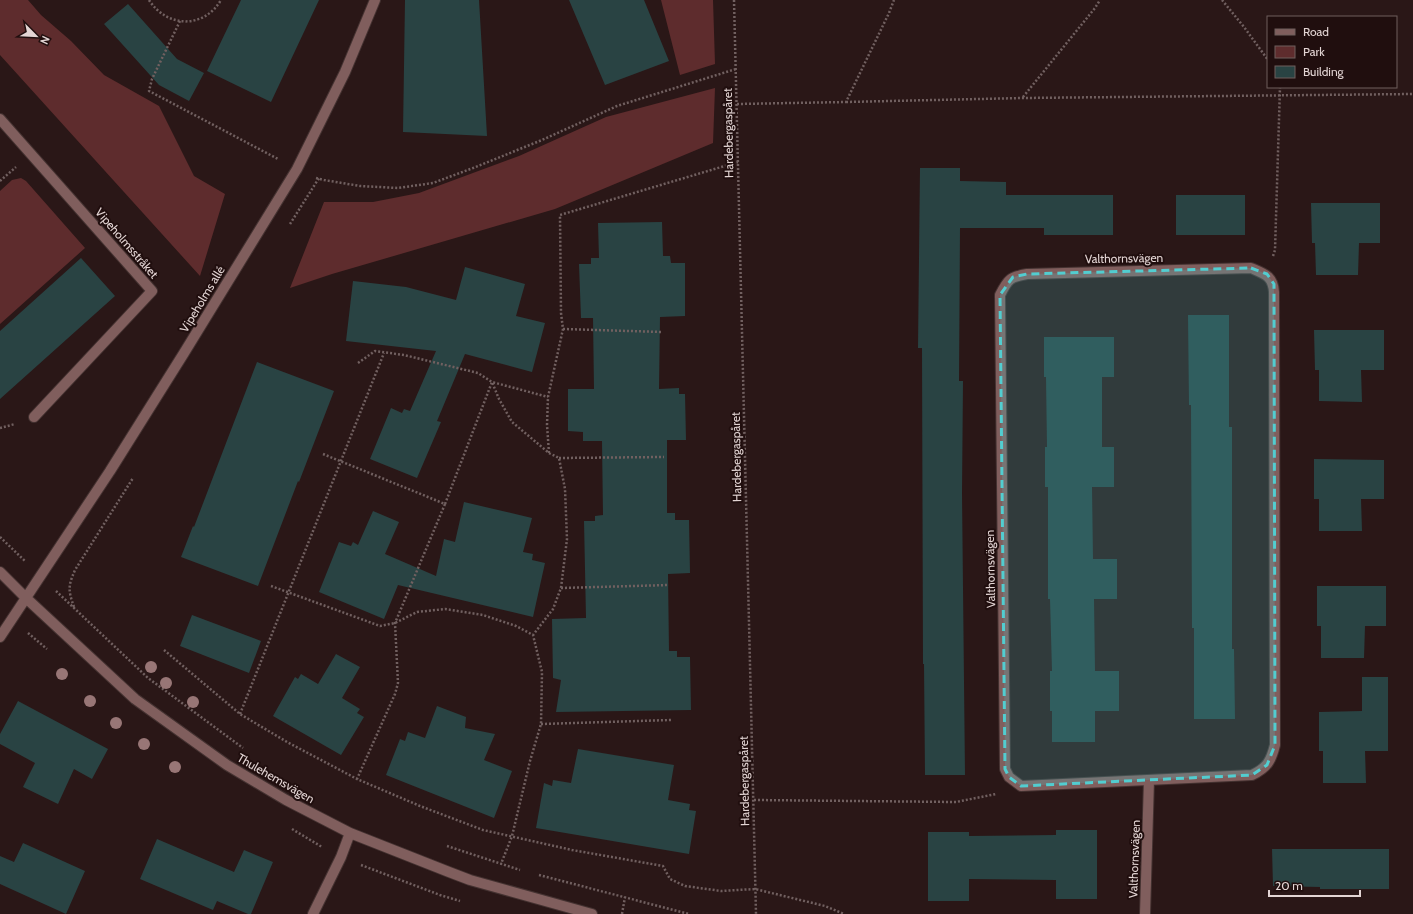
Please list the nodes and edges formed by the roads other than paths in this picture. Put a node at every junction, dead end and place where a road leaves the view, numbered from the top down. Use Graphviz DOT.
graph roads {
  1 [pos="375,0"];
  2 [pos="0,119"];
  3 [pos="34,417"];
  4 [pos="0,572"];
  5 [pos="26,598"];
  6 [pos="0,637"];
  7 [pos="1149,780"];
  8 [pos="350,833"];
  9 [pos="313,914"];
  10 [pos="592,914"];
  11 [pos="1145,914"];
  1 -- 5 [label="street, Vipeholms allé"];
  2 -- 3 [label="street, Vipeholmsstråket"];
  4 -- 5 [label="street, Thulehemsvägen"];
  5 -- 6 [label="street, Vipeholms allé"];
  5 -- 8 [label="street, Thulehemsvägen"];
  7 -- 7 [label="street, Valthornsvägen"];
  7 -- 11 [label="street, Valthornsvägen"];
  8 -- 9 [label="street"];
  8 -- 10 [label="street, Thulehemsvägen"];
}
